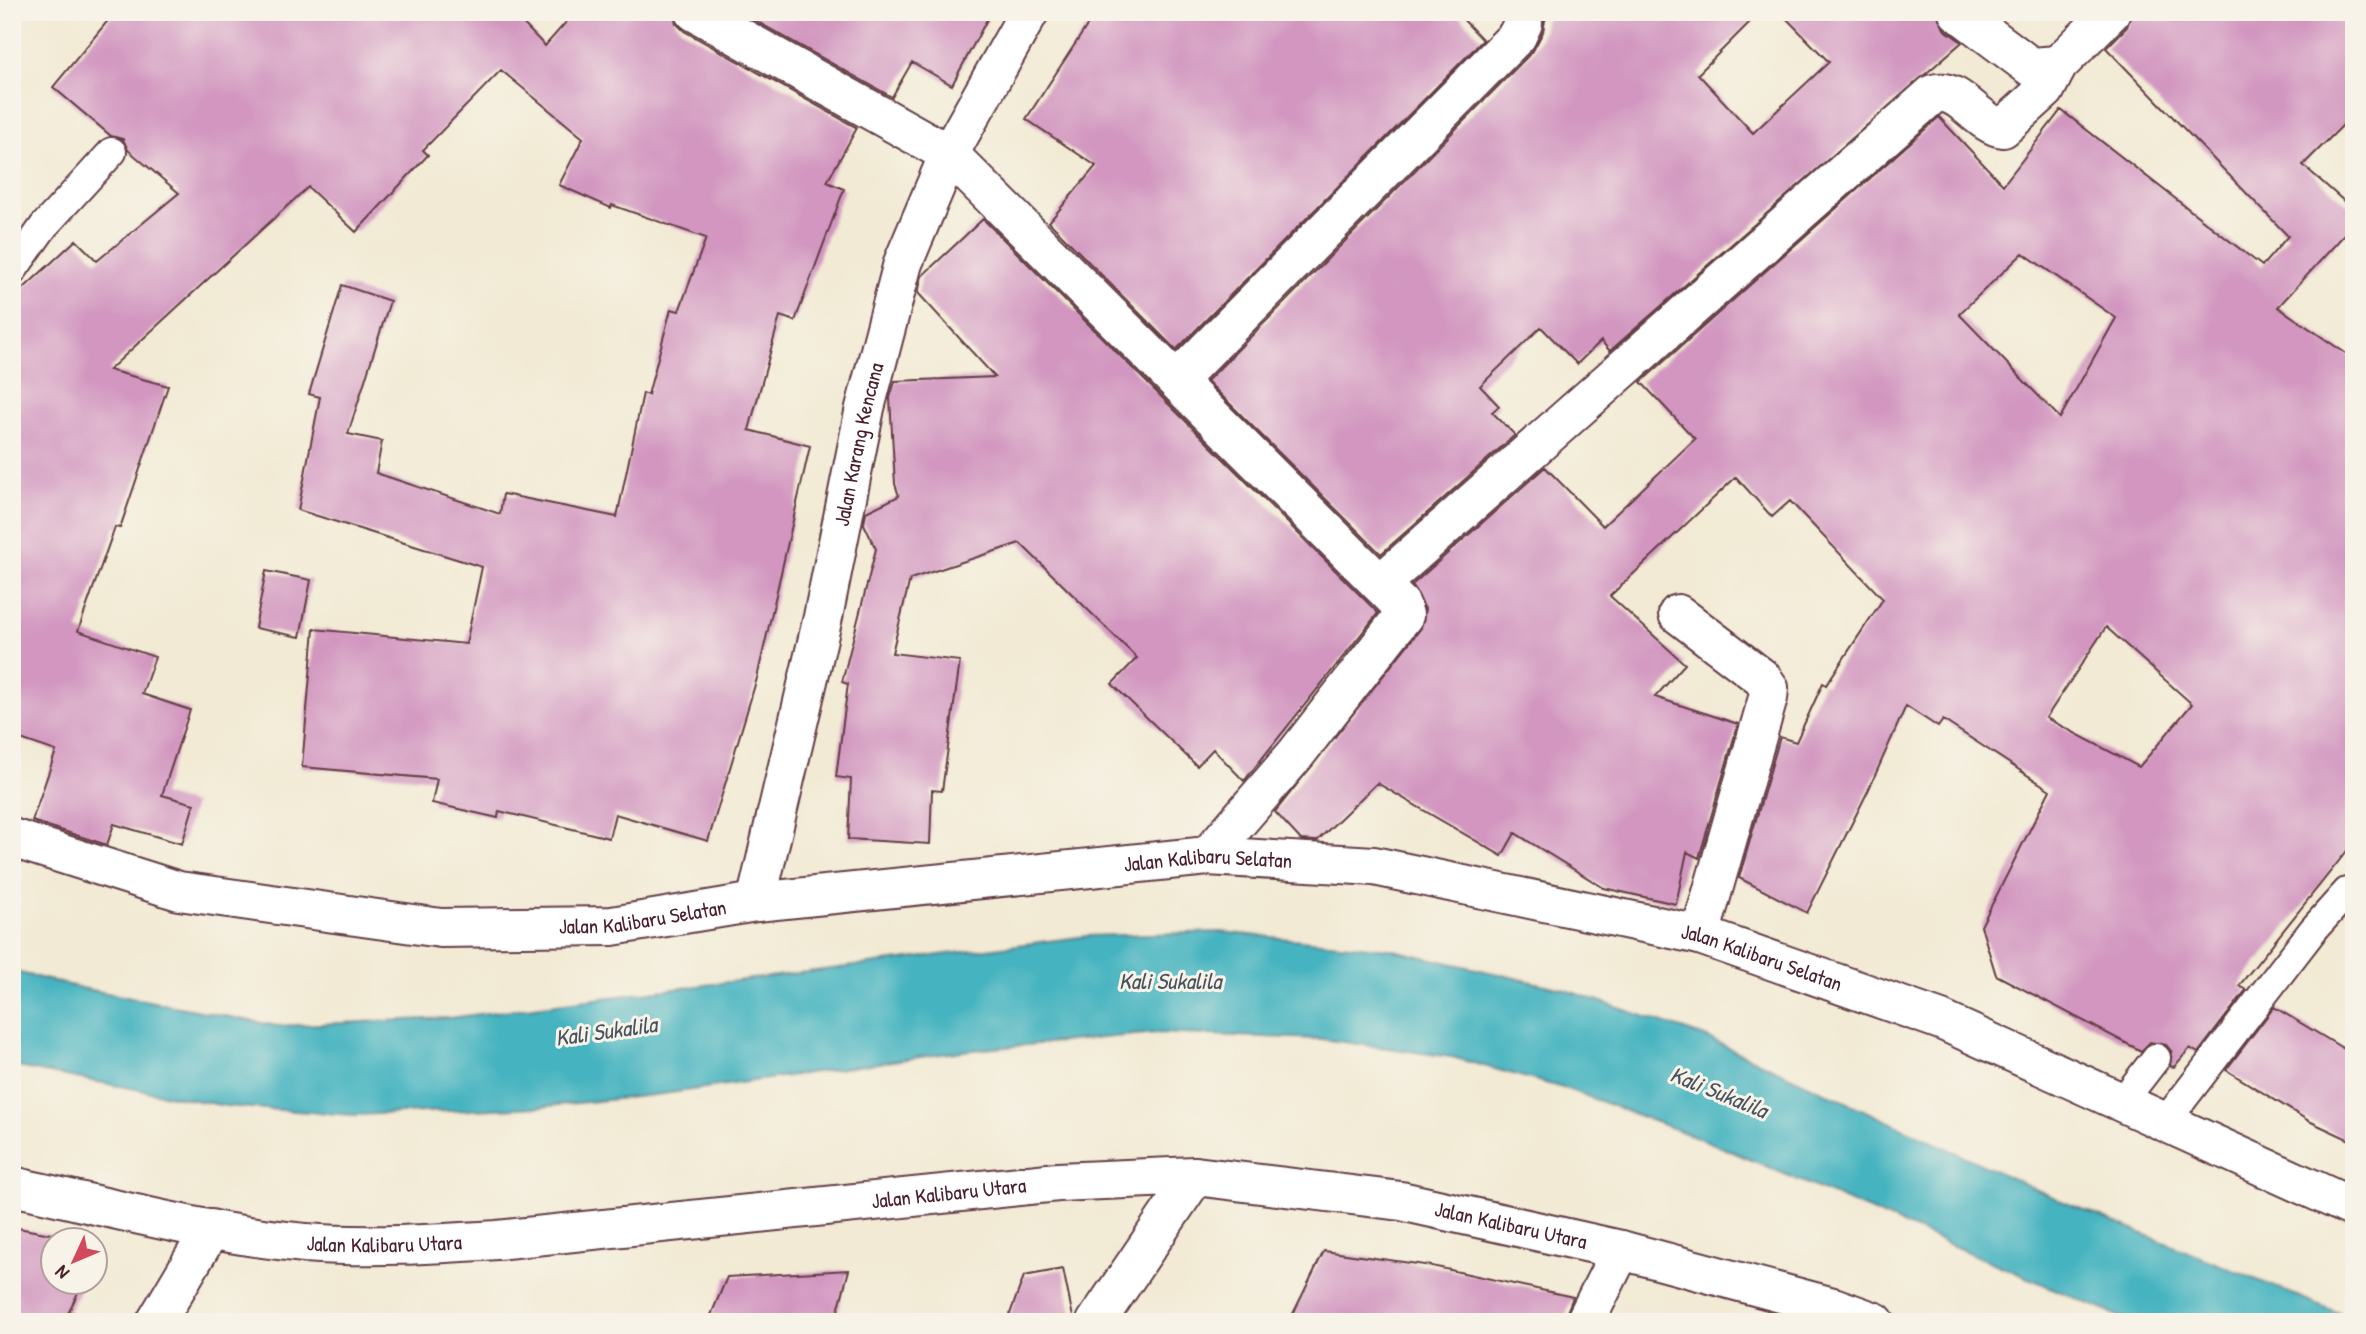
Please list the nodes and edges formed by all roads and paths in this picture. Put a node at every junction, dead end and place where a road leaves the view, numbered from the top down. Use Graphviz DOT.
graph roads {
  1 [pos="695,12"];
  2 [pos="1029,12"];
  3 [pos="1958,12"];
  4 [pos="2111,12"];
  5 [pos="1527,16"];
  6 [pos="2058,65"];
  7 [pos="112,152"];
  8 [pos="949,154"];
  9 [pos="12,271"];
  10 [pos="1177,380"];
  11 [pos="1380,584"];
  12 [pos="1678,614"];
  13 [pos="12,838"];
  14 [pos="1208,856"];
  15 [pos="2347,892"];
  16 [pos="755,902"];
  17 [pos="1700,935"];
  18 [pos="2156,1058"];
  19 [pos="2122,1102"];
  20 [pos="2165,1122"];
  21 [pos="1195,1176"];
  22 [pos="12,1186"];
  23 [pos="2354,1208"];
  24 [pos="211,1229"];
  25 [pos="1621,1250"];
  26 [pos="156,1322"];
  27 [pos="1096,1322"];
  28 [pos="1586,1322"];
  29 [pos="1875,1322"];
  1 -- 8 [label="street"];
  2 -- 8 [label="street, Jalan Karang Kencana"];
  3 -- 6 [label="street"];
  4 -- 6 [label="street"];
  5 -- 10 [label="street"];
  6 -- 11 [label="street"];
  7 -- 9 [label="lane"];
  8 -- 10 [label="street"];
  8 -- 16 [label="street, Jalan Karang Kencana"];
  10 -- 11 [label="street"];
  11 -- 14 [label="street"];
  12 -- 17 [label="street"];
  13 -- 16 [label="street, Jalan Kalibaru Selatan"];
  14 -- 16 [label="street, Jalan Kalibaru Selatan"];
  14 -- 17 [label="street, Jalan Kalibaru Selatan"];
  15 -- 20 [label="lane"];
  17 -- 19 [label="street, Jalan Kalibaru Selatan"];
  18 -- 19 [label="lane"];
  19 -- 20 [label="street, Jalan Kalibaru Selatan"];
  20 -- 23 [label="street, Jalan Kalibaru Selatan"];
  21 -- 24 [label="street, Jalan Kalibaru Utara"];
  21 -- 25 [label="street, Jalan Kalibaru Utara"];
  21 -- 27 [label="street"];
  22 -- 24 [label="street, Jalan Kalibaru Utara"];
  24 -- 26 [label="street"];
  25 -- 28 [label="street"];
  25 -- 29 [label="street, Jalan Kalibaru Utara"];
}
